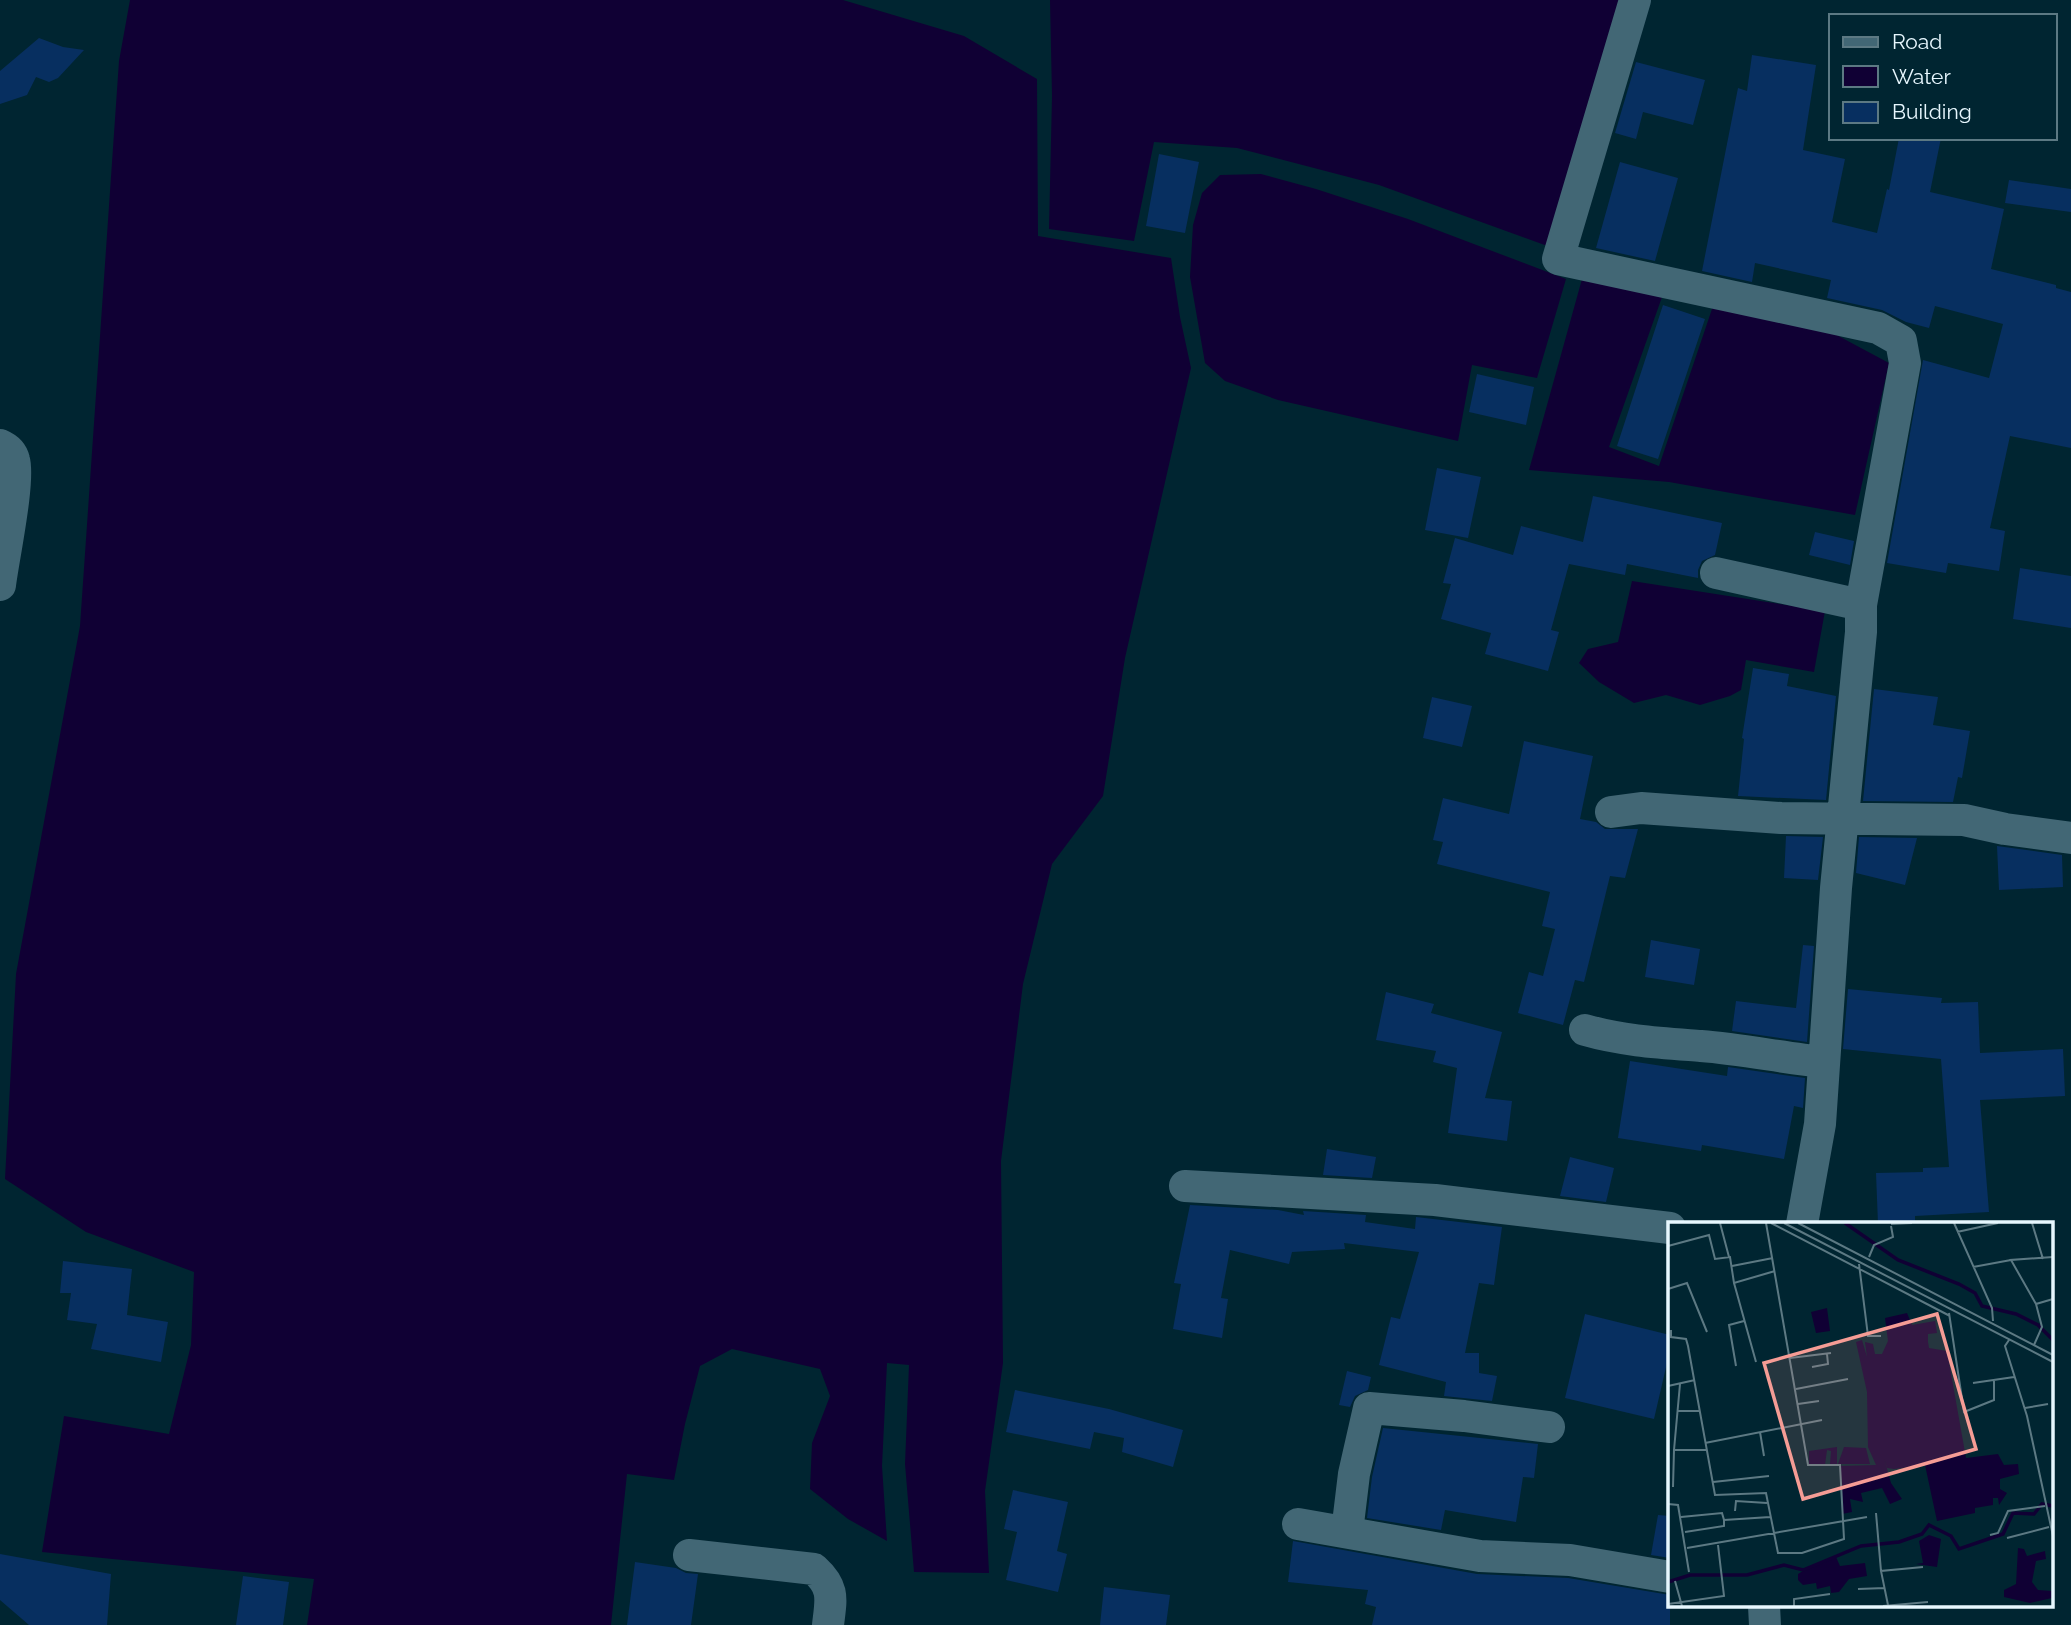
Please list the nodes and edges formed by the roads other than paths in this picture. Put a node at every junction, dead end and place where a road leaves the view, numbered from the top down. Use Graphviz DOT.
graph roads {
  1 [pos="1635,0"];
  2 [pos="0,444"];
  3 [pos="1716,573"];
  4 [pos="0,585"];
  5 [pos="1861,605"];
  6 [pos="1611,812"];
  7 [pos="1842,818"];
  8 [pos="2071,838"];
  9 [pos="1585,1030"];
  10 [pos="1824,1062"];
  11 [pos="1185,1186"];
  12 [pos="1802,1222"];
  13 [pos="1668,1228"];
  14 [pos="1549,1427"];
  15 [pos="1298,1524"];
  16 [pos="1347,1532"];
  17 [pos="689,1555"];
  18 [pos="1668,1577"];
  19 [pos="828,1625"];
  1 -- 5 [label="street"];
  2 -- 4 [label="street"];
  3 -- 5 [label="street"];
  5 -- 7 [label="street"];
  6 -- 7 [label="street"];
  7 -- 8 [label="street"];
  7 -- 10 [label="street"];
  9 -- 10 [label="street"];
  10 -- 12 [label="street"];
  11 -- 13 [label="street"];
  14 -- 16 [label="street"];
  15 -- 16 [label="street"];
  16 -- 18 [label="street"];
  17 -- 19 [label="street"];
}
